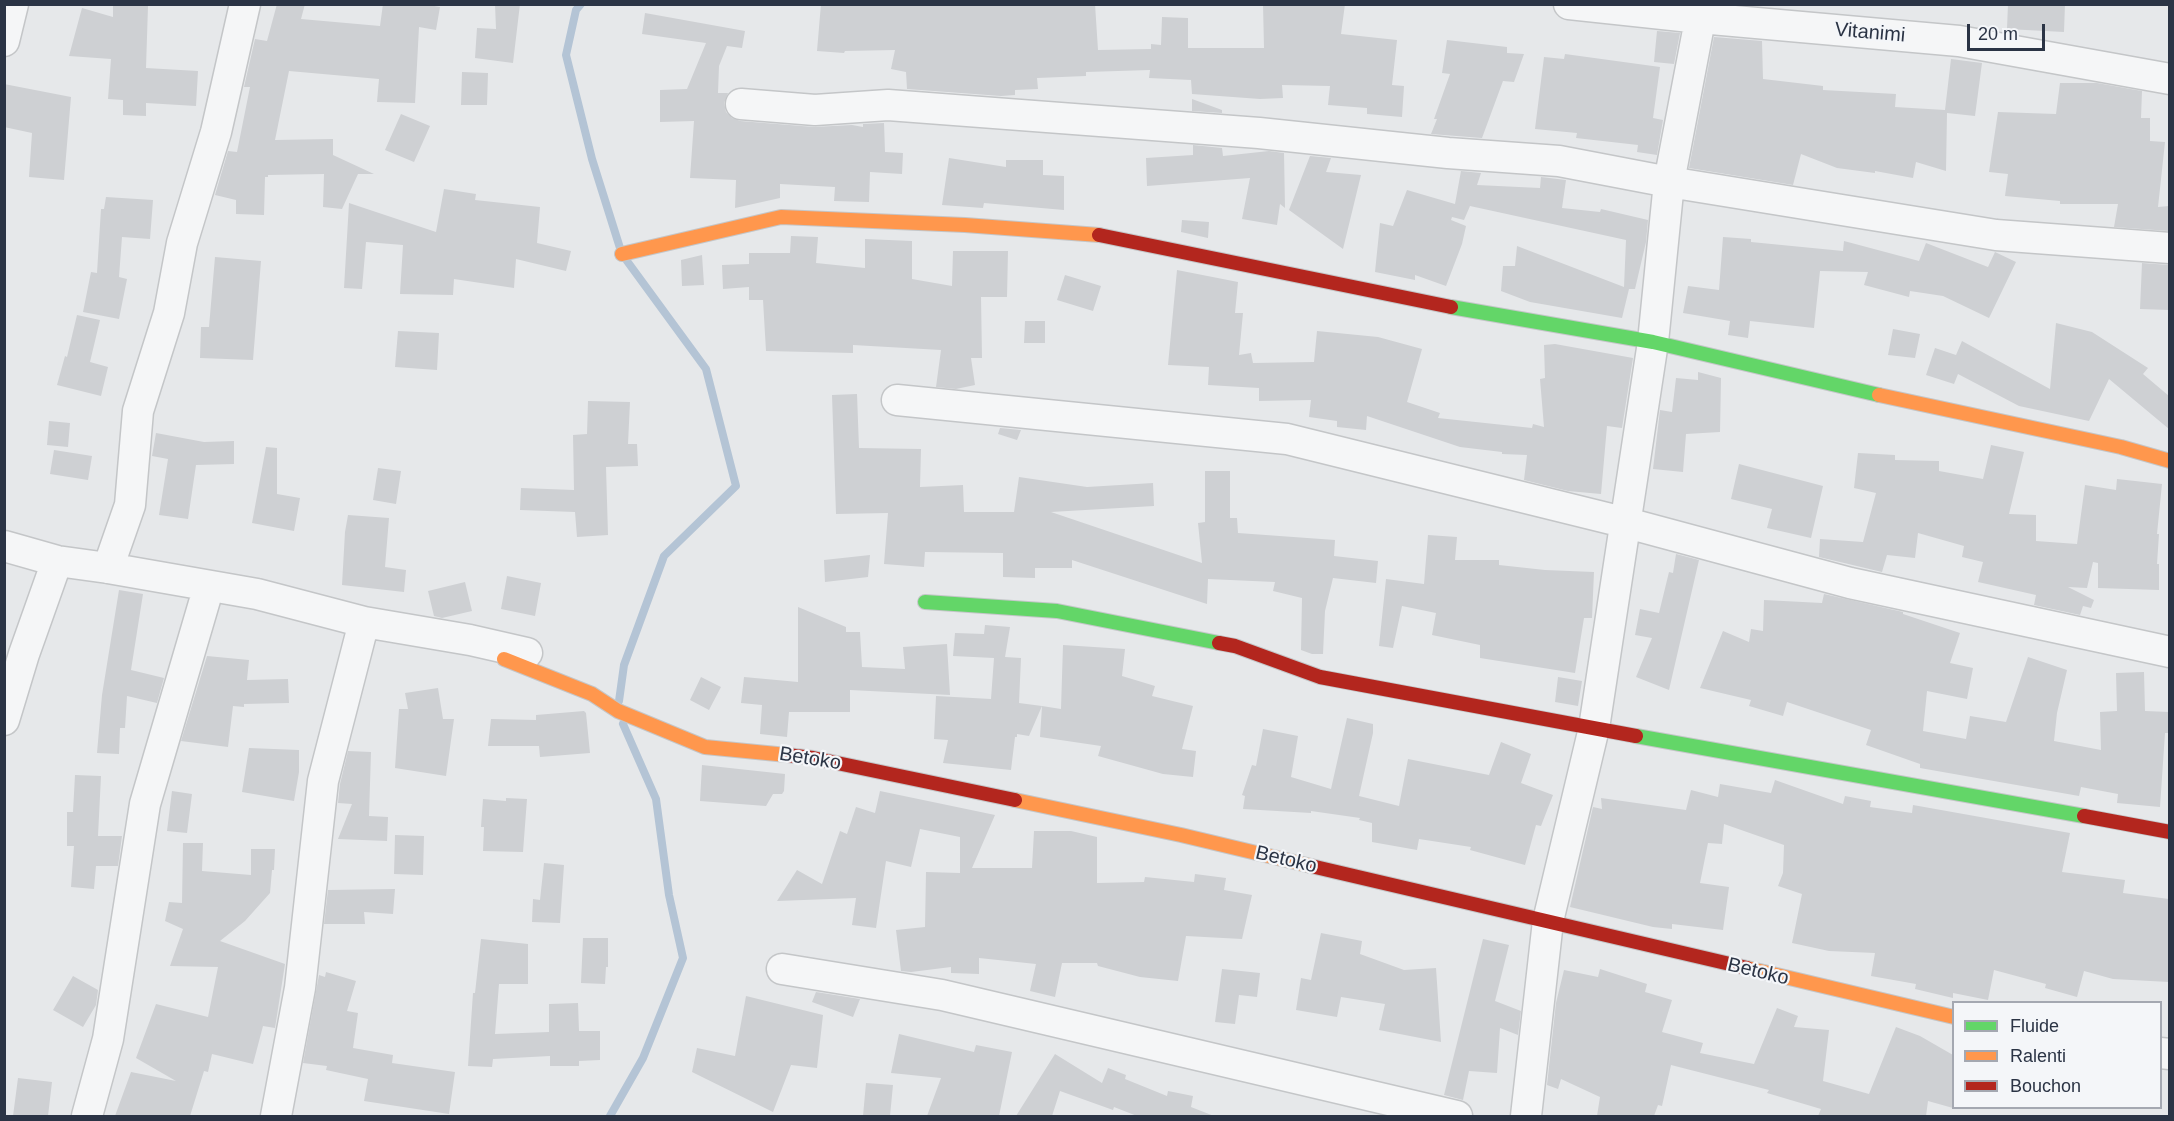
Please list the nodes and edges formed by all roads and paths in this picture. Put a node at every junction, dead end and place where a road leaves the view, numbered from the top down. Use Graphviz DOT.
graph roads {
  1 [pos="13,4"];
  2 [pos="245,4"];
  3 [pos="1569,4"];
  4 [pos="1702,11"];
  5 [pos="4,40"];
  6 [pos="2169,79"];
  7 [pos="741,104"];
  8 [pos="1669,182"];
  9 [pos="2169,248"];
  10 [pos="622,254"];
  11 [pos="1653,342"];
  12 [pos="897,400"];
  13 [pos="2169,461"];
  14 [pos="1627,523"];
  15 [pos="4,546"];
  16 [pos="57,561"];
  17 [pos="108,568"];
  18 [pos="209,586"];
  19 [pos="925,602"];
  20 [pos="364,622"];
  21 [pos="2169,652"];
  22 [pos="504,659"];
  23 [pos="4,720"];
  24 [pos="1594,728"];
  25 [pos="2169,832"];
  26 [pos="1548,921"];
  27 [pos="782,969"];
  28 [pos="1952,1017"];
  29 [pos="87,1116"];
  30 [pos="276,1116"];
  31 [pos="1457,1116"];
  32 [pos="1526,1116"];
  1 -- 5 [label="street"];
  2 -- 17 [label="street"];
  3 -- 4 [label="street, Vitanimi"];
  4 -- 6 [label="street, Vitanimi"];
  4 -- 8 [label="street"];
  7 -- 8 [label="street"];
  8 -- 9 [label="street"];
  8 -- 11 [label="street"];
  10 -- 11 [label="street"];
  11 -- 13 [label="street"];
  11 -- 14 [label="street"];
  12 -- 14 [label="street"];
  14 -- 21 [label="street"];
  14 -- 24 [label="street"];
  15 -- 16 [label="street"];
  16 -- 17 [label="street"];
  16 -- 23 [label="street"];
  17 -- 18 [label="street"];
  18 -- 20 [label="street"];
  18 -- 29 [label="street"];
  19 -- 24 [label="street"];
  20 -- 22 [label="street"];
  20 -- 30 [label="street"];
  22 -- 26 [label="street, Betoko"];
  24 -- 25 [label="street"];
  24 -- 26 [label="street"];
  26 -- 28 [label="street, Betoko"];
  26 -- 32 [label="street"];
  27 -- 31 [label="street"];
}
